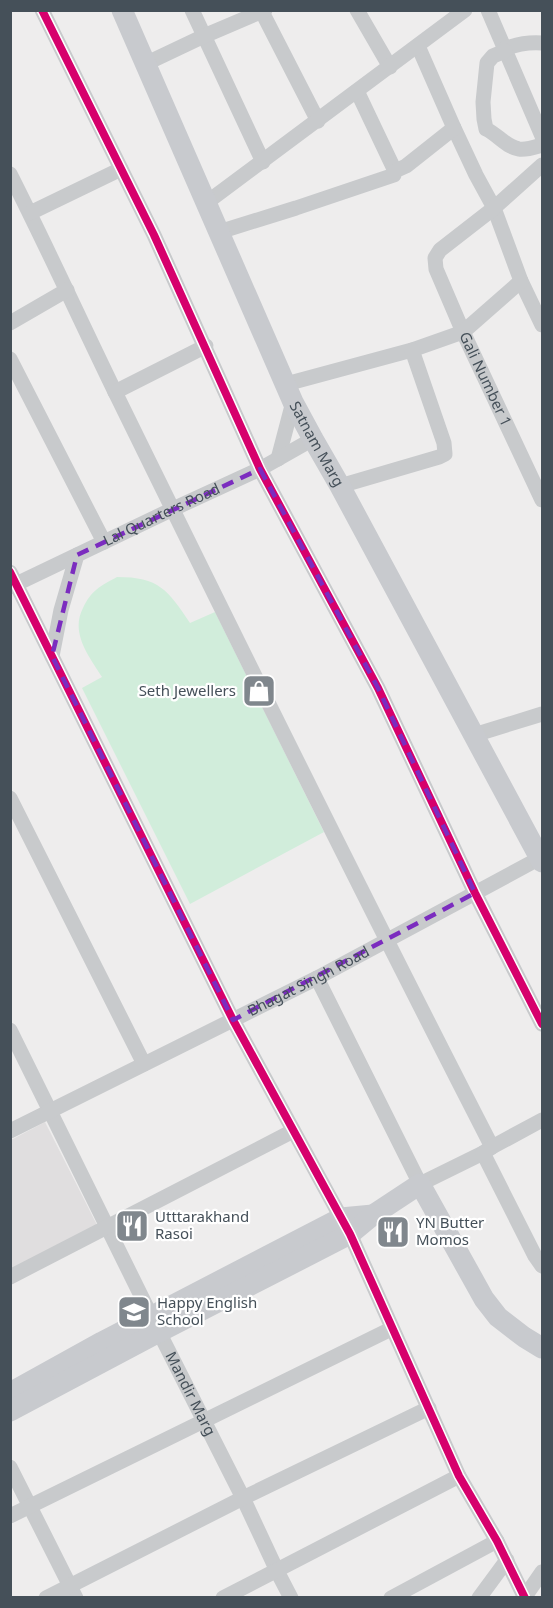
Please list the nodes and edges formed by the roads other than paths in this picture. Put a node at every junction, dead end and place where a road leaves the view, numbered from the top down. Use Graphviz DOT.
graph roads {
  1 [pos="42,10"];
  2 [pos="192,10"];
  3 [pos="357,10"];
  4 [pos="488,10"];
  5 [pos="262,11"];
  6 [pos="126,12"];
  7 [pos="457,13"];
  8 [pos="204,36"];
  9 [pos="543,42"];
  10 [pos="418,46"];
  11 [pos="505,50"];
  12 [pos="145,64"];
  13 [pos="390,67"];
  14 [pos="357,91"];
  15 [pos="318,121"];
  16 [pos="454,128"];
  17 [pos="543,136"];
  18 [pos="543,146"];
  19 [pos="263,162"];
  20 [pos="543,165"];
  21 [pos="121,169"];
  22 [pos="395,171"];
  23 [pos="10,174"];
  24 [pos="206,204"];
  25 [pos="494,208"];
  26 [pos="30,213"];
  27 [pos="219,232"];
  28 [pos="521,281"];
  29 [pos="68,290"];
  30 [pos="10,323"];
  31 [pos="543,325"];
  32 [pos="463,332"];
  33 [pos="206,346"];
  34 [pos="412,350"];
  35 [pos="10,359"];
  36 [pos="115,392"];
  37 [pos="290,393"];
  38 [pos="313,439"];
  39 [pos="278,459"];
  40 [pos="260,469"];
  41 [pos="340,486"];
  42 [pos="543,500"];
  43 [pos="173,509"];
  44 [pos="104,542"];
  45 [pos="77,555"];
  46 [pos="12,581"];
  47 [pos="52,656"];
  48 [pos="543,714"];
  49 [pos="474,735"];
  50 [pos="10,798"];
  51 [pos="541,860"];
  52 [pos="475,893"];
  53 [pos="386,941"];
  54 [pos="317,978"];
  55 [pos="233,1020"];
  56 [pos="543,1024"];
  57 [pos="10,1030"];
  58 [pos="144,1064"];
  59 [pos="51,1111"];
  60 [pos="543,1120"];
  61 [pos="10,1131"];
  62 [pos="293,1131"];
  63 [pos="487,1150"];
  64 [pos="420,1184"];
  65 [pos="107,1226"];
  66 [pos="346,1226"];
  67 [pos="543,1266"];
  68 [pos="10,1276"];
  69 [pos="155,1324"];
  70 [pos="391,1329"];
  71 [pos="543,1348"];
  72 [pos="10,1393"];
  73 [pos="429,1408"];
  74 [pos="10,1411"];
  75 [pos="204,1420"];
  76 [pos="10,1467"];
  77 [pos="459,1476"];
  78 [pos="243,1498"];
  79 [pos="31,1506"];
  80 [pos="10,1516"];
  81 [pos="497,1540"];
  82 [pos="507,1560"];
  83 [pos="276,1570"];
  84 [pos="543,1572"];
  85 [pos="73,1591"];
  86 [pos="525,1597"];
  87 [pos="46,1598"];
  88 [pos="223,1598"];
  89 [pos="291,1598"];
  90 [pos="391,1598"];
  91 [pos="479,1598"];
  1 -- 21 [label="street"];
  2 -- 8 [label="street"];
  3 -- 13 [label="street"];
  4 -- 11 [label="street"];
  5 -- 8 [label="street"];
  5 -- 15 [label="street"];
  6 -- 12 [label="street, Satnam Marg"];
  7 -- 10 [label="street"];
  8 -- 12 [label="street"];
  8 -- 19 [label="street"];
  9 -- 11 [label="street"];
  10 -- 13 [label="street"];
  10 -- 16 [label="street"];
  11 -- 17 [label="street"];
  11 -- 18 [label="street"];
  12 -- 24 [label="street, Satnam Marg"];
  13 -- 14 [label="street"];
  14 -- 15 [label="street"];
  14 -- 22 [label="street"];
  15 -- 19 [label="street"];
  16 -- 22 [label="street"];
  16 -- 25 [label="street"];
  19 -- 24 [label="street"];
  20 -- 25 [label="street"];
  21 -- 26 [label="street"];
  21 -- 33 [label="street"];
  22 -- 27 [label="street"];
  23 -- 26 [label="street"];
  24 -- 27 [label="street, Satnam Marg"];
  25 -- 28 [label="street"];
  25 -- 32 [label="street, Gali Number 1"];
  26 -- 29 [label="street"];
  27 -- 37 [label="street, Satnam Marg"];
  28 -- 31 [label="street"];
  28 -- 32 [label="street"];
  29 -- 30 [label="street"];
  29 -- 36 [label="street"];
  32 -- 34 [label="street"];
  32 -- 42 [label="street, Gali Number 1"];
  33 -- 36 [label="street"];
  33 -- 40 [label="street"];
  34 -- 37 [label="street"];
  34 -- 41 [label="street"];
  35 -- 44 [label="street"];
  36 -- 43 [label="street"];
  37 -- 38 [label="street, Satnam Marg"];
  37 -- 39 [label="street"];
  38 -- 39 [label="street, Lal Quarters Road"];
  38 -- 41 [label="street, Satnam Marg"];
  39 -- 40 [label="street, Lal Quarters Road"];
  40 -- 43 [label="street, Lal Quarters Road"];
  40 -- 52 [label="street"];
  41 -- 49 [label="street, Satnam Marg"];
  43 -- 44 [label="street, Lal Quarters Road"];
  43 -- 53 [label="street"];
  44 -- 45 [label="street, Lal Quarters Road"];
  45 -- 46 [label="street, Lal Quarters Road"];
  45 -- 47 [label="street"];
  46 -- 47 [label="street"];
  47 -- 55 [label="street"];
  48 -- 49 [label="street"];
  49 -- 51 [label="street, Satnam Marg"];
  50 -- 58 [label="street"];
  51 -- 52 [label="street, Bhagat Singh Road"];
  52 -- 53 [label="street, Bhagat Singh Road"];
  52 -- 56 [label="street"];
  53 -- 54 [label="street, Bhagat Singh Road"];
  53 -- 63 [label="street"];
  54 -- 55 [label="street, Bhagat Singh Road"];
  54 -- 64 [label="street"];
  55 -- 58 [label="street, Bhagat Singh Road"];
  55 -- 62 [label="street"];
  57 -- 59 [label="street, Mandir Marg"];
  58 -- 59 [label="street, Bhagat Singh Road"];
  59 -- 61 [label="street, Bhagat Singh Road"];
  59 -- 65 [label="street, Mandir Marg"];
  60 -- 63 [label="street"];
  62 -- 65 [label="street"];
  62 -- 66 [label="street"];
  63 -- 64 [label="street"];
  63 -- 67 [label="street"];
  64 -- 66 [label="street"];
  64 -- 71 [label="street"];
  65 -- 68 [label="street"];
  65 -- 69 [label="street, Mandir Marg"];
  66 -- 69 [label="street"];
  66 -- 70 [label="street"];
  69 -- 72 [label="street"];
  69 -- 74 [label="street"];
  69 -- 75 [label="street, Mandir Marg"];
  70 -- 73 [label="street"];
  70 -- 75 [label="street"];
  73 -- 77 [label="street"];
  73 -- 78 [label="street"];
  75 -- 78 [label="street, Mandir Marg"];
  75 -- 79 [label="street"];
  76 -- 79 [label="street"];
  77 -- 81 [label="street"];
  77 -- 83 [label="street"];
  78 -- 83 [label="street, Mandir Marg"];
  78 -- 85 [label="street"];
  79 -- 80 [label="street"];
  79 -- 85 [label="street"];
  81 -- 82 [label="street"];
  81 -- 90 [label="street"];
  82 -- 86 [label="street"];
  82 -- 91 [label="street"];
  83 -- 88 [label="street"];
  83 -- 89 [label="street, Mandir Marg"];
  84 -- 86 [label="street"];
  85 -- 87 [label="street"];
}
